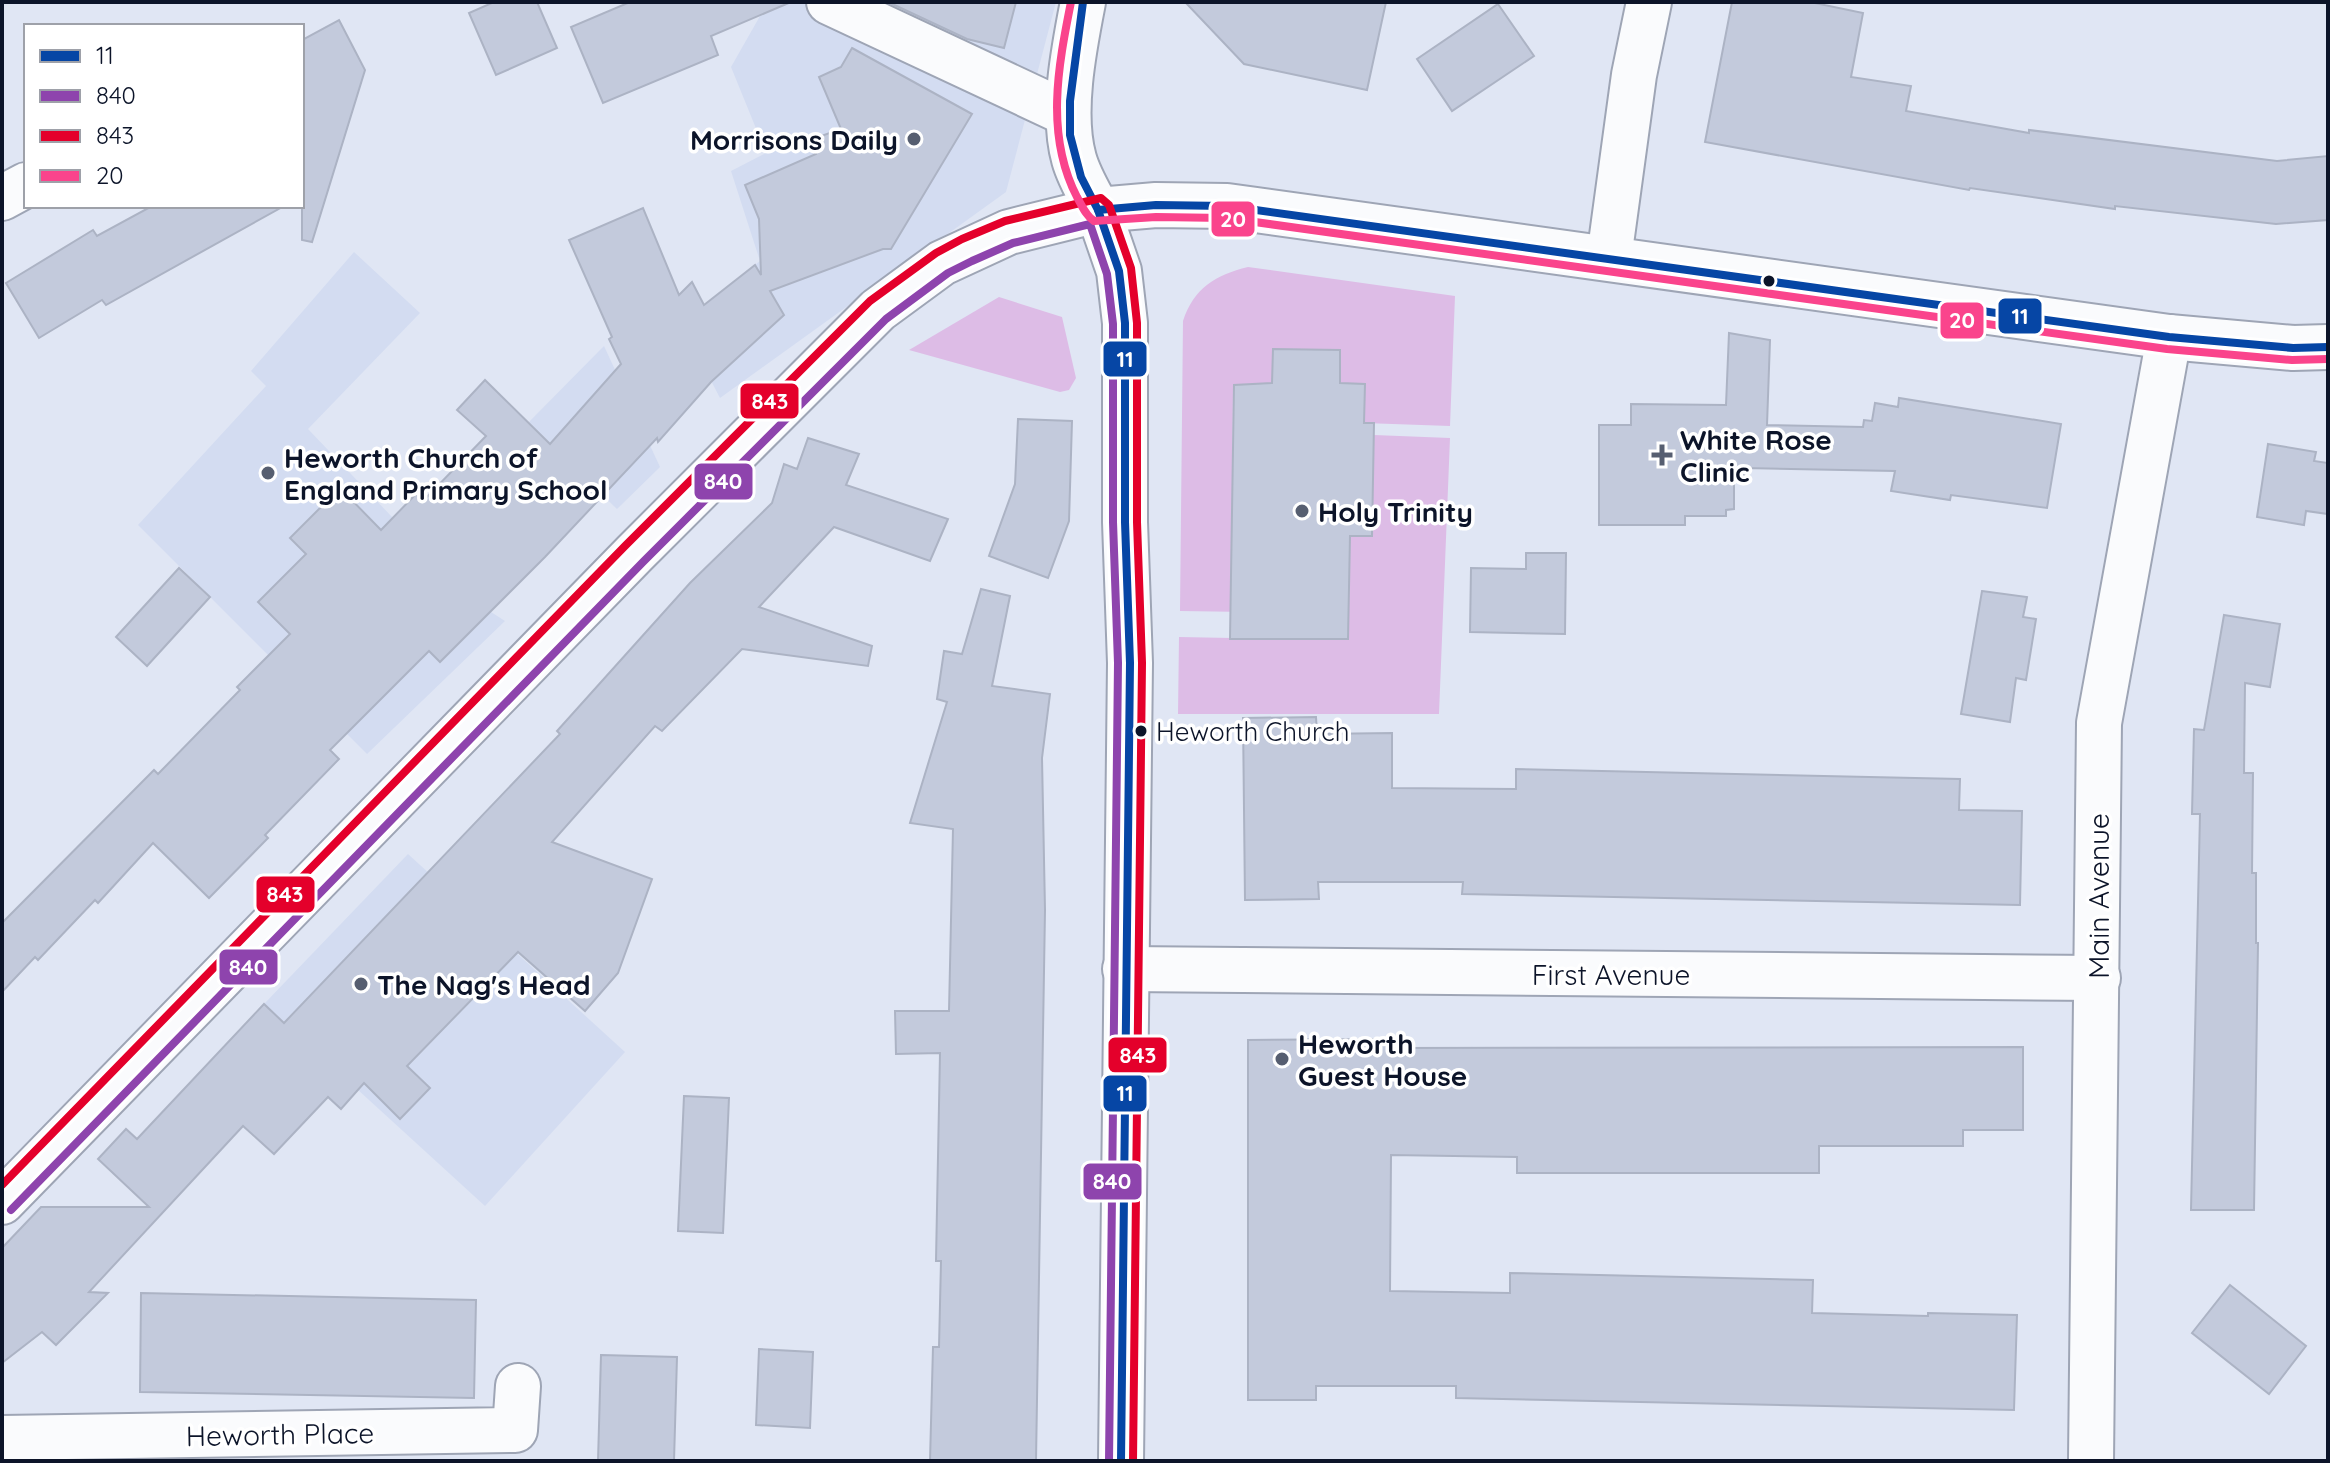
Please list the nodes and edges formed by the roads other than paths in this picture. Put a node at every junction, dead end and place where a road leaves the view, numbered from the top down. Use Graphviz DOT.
graph roads {
  1 [pos="829,2"];
  2 [pos="1083,2"];
  3 [pos="1649,2"];
  4 [pos="1068,114"];
  5 [pos="24,186"];
  6 [pos="2,198"];
  7 [pos="1098,210"];
  8 [pos="1609,258"];
  9 [pos="2169,337"];
  10 [pos="2328,347"];
  11 [pos="1125,969"];
  12 [pos="2098,978"];
  13 [pos="2,1202"];
  14 [pos="518,1386"];
  15 [pos="2,1438"];
  16 [pos="1121,1461"];
  17 [pos="2091,1461"];
  1 -- 4 [label="street"];
  2 -- 4 [label="street"];
  3 -- 8 [label="street"];
  4 -- 7 [label="street"];
  5 -- 6 [label="street"];
  7 -- 8 [label="street"];
  7 -- 11 [label="street"];
  7 -- 13 [label="street"];
  8 -- 9 [label="street"];
  9 -- 10 [label="street"];
  9 -- 12 [label="street, Main Avenue"];
  11 -- 12 [label="street, First Avenue"];
  11 -- 16 [label="street"];
  12 -- 17 [label="street, Main Avenue"];
  14 -- 15 [label="street, Heworth Place"];
}
